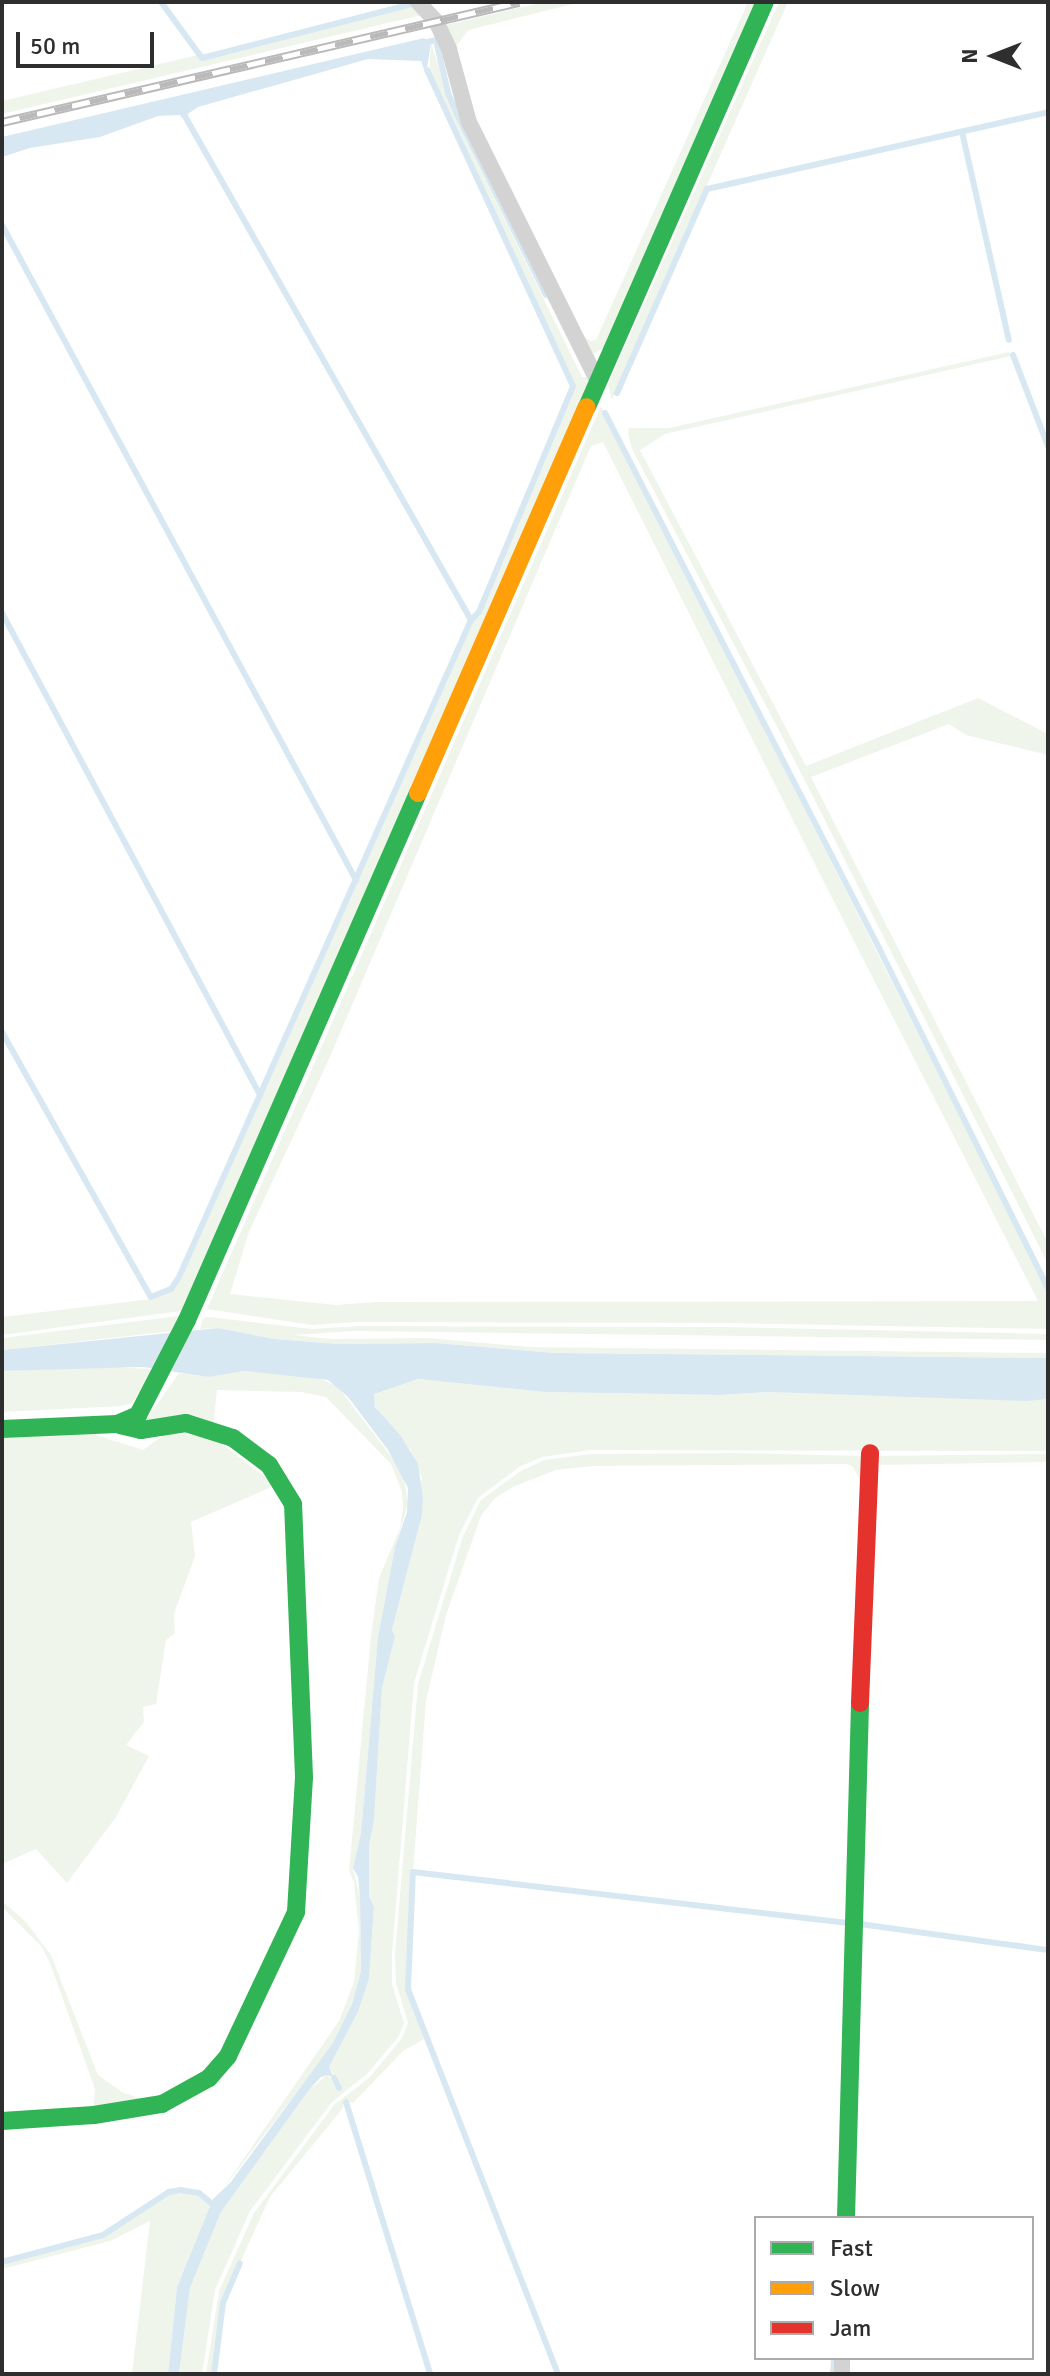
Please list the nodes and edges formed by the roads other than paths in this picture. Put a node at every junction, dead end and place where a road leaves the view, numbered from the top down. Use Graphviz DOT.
graph roads {
  1 [pos="418,2"];
  2 [pos="765,2"];
  3 [pos="598,382"];
  4 [pos="117,1424"];
  5 [pos="2,1429"];
  6 [pos="870,1453"];
  7 [pos="2,2121"];
  8 [pos="846,2216"];
  1 -- 3 [label="street"];
  2 -- 3 [label="street"];
  3 -- 4 [label="street"];
  4 -- 5 [label="street"];
  4 -- 7 [label="street"];
  6 -- 8 [label="street"];
}
